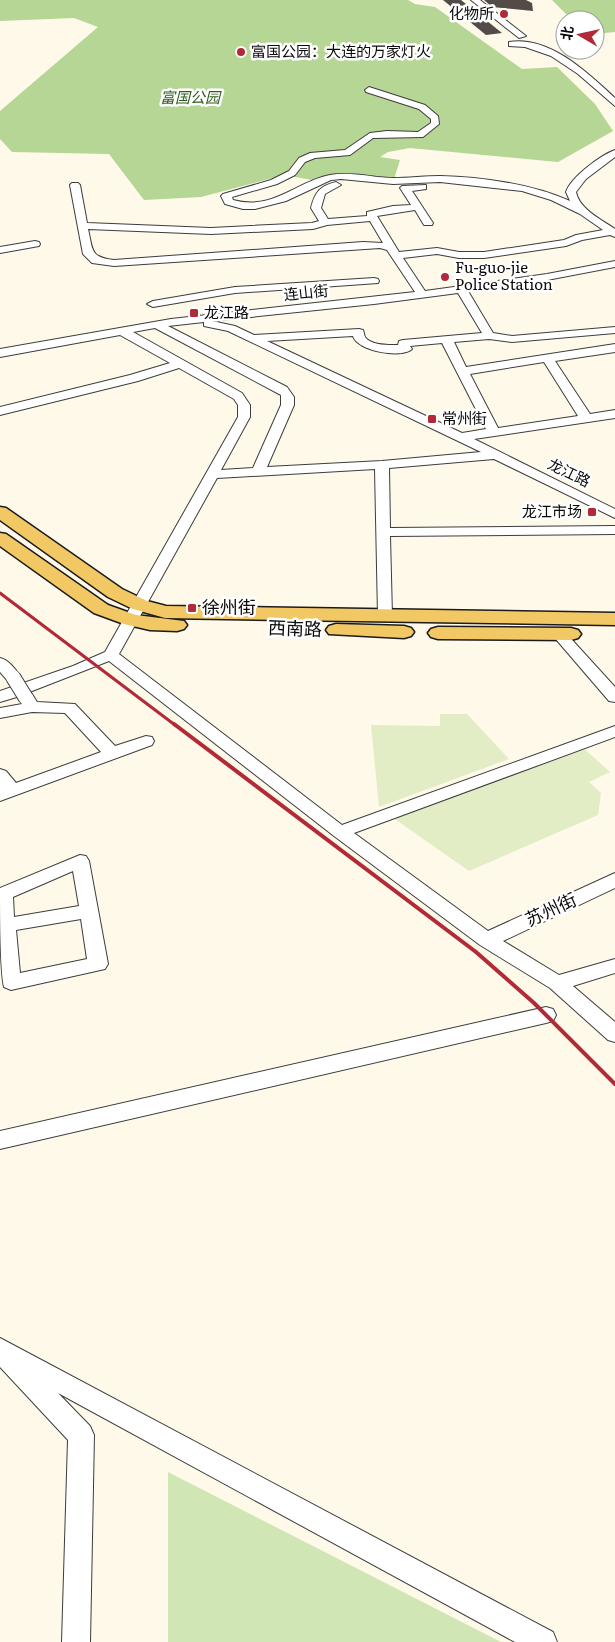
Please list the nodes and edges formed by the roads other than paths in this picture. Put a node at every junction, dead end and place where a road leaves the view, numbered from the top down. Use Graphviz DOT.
graph roads {
  1 [pos="474,0"];
  2 [pos="522,36"];
  3 [pos="512,44"];
  4 [pos="369,90"];
  5 [pos="611,94"];
  6 [pos="615,103"];
  7 [pos="615,153"];
  8 [pos="471,182"];
  9 [pos="75,185"];
  10 [pos="405,188"];
  11 [pos="416,207"];
  12 [pos="584,212"];
  13 [pos="374,218"];
  14 [pos="326,222"];
  15 [pos="428,223"];
  16 [pos="83,226"];
  17 [pos="614,233"];
  18 [pos="35,244"];
  19 [pos="0,250"];
  20 [pos="393,252"];
  21 [pos="615,264"];
  22 [pos="374,282"];
  23 [pos="298,288"];
  24 [pos="461,289"];
  25 [pos="422,294"];
  26 [pos="153,304"];
  27 [pos="308,307"];
  28 [pos="241,315"];
  29 [pos="180,321"];
  30 [pos="157,325"];
  31 [pos="230,328"];
  32 [pos="615,330"];
  33 [pos="122,331"];
  34 [pos="489,336"];
  35 [pos="252,339"];
  36 [pos="446,339"];
  37 [pos="615,348"];
  38 [pos="0,353"];
  39 [pos="547,358"];
  40 [pos="178,364"];
  41 [pos="462,371"];
  42 [pos="0,411"];
  43 [pos="615,414"];
  44 [pos="586,418"];
  45 [pos="494,432"];
  46 [pos="460,437"];
  47 [pos="496,455"];
  48 [pos="382,464"];
  49 [pos="258,472"];
  50 [pos="213,474"];
  51 [pos="0,512"];
  52 [pos="615,514"];
  53 [pos="615,530"];
  54 [pos="384,532"];
  55 [pos="0,538"];
  56 [pos="135,613"];
  57 [pos="615,619"];
  58 [pos="385,624"];
  59 [pos="553,629"];
  60 [pos="615,635"];
  61 [pos="111,655"];
  62 [pos="0,663"];
  63 [pos="0,697"];
  64 [pos="615,697"];
  65 [pos="29,702"];
  66 [pos="0,713"];
  67 [pos="615,731"];
  68 [pos="146,740"];
  69 [pos="112,753"];
  70 [pos="0,775"];
  71 [pos="6,792"];
  72 [pos="340,832"];
  73 [pos="615,880"];
  74 [pos="88,910"];
  75 [pos="4,921"];
  76 [pos="487,940"];
  77 [pos="615,966"];
  78 [pos="557,983"];
  79 [pos="546,1015"];
  80 [pos="615,1034"];
  81 [pos="0,1140"];
  82 [pos="0,1349"];
  83 [pos="76,1642"];
  84 [pos="543,1642"];
  1 -- 2 [label="street"];
  3 -- 5 [label="street"];
  4 -- 8 [label="street"];
  5 -- 6 [label="street"];
  7 -- 12 [label="street"];
  8 -- 10 [label="street"];
  8 -- 12 [label="street"];
  9 -- 16 [label="street"];
  10 -- 11 [label="street"];
  10 -- 14 [label="street"];
  11 -- 13 [label="street"];
  11 -- 15 [label="street"];
  12 -- 17 [label="street"];
  13 -- 14 [label="street"];
  13 -- 20 [label="street"];
  14 -- 16 [label="street"];
  16 -- 20 [label="street"];
  17 -- 20 [label="street"];
  18 -- 19 [label="street"];
  20 -- 25 [label="street"];
  21 -- 24 [label="street, 连山街"];
  22 -- 23 [label="street"];
  23 -- 26 [label="street"];
  23 -- 27 [label="street"];
  24 -- 25 [label="street, 连山街"];
  24 -- 34 [label="street"];
  25 -- 27 [label="street, 连山街"];
  27 -- 28 [label="street, 连山街"];
  28 -- 29 [label="street, 连山街"];
  28 -- 31 [label="street"];
  29 -- 30 [label="street, 连山街"];
  29 -- 31 [label="street, 龙江路"];
  30 -- 33 [label="street, 连山街"];
  30 -- 49 [label="street"];
  31 -- 35 [label="street, 龙江路"];
  32 -- 34 [label="street"];
  33 -- 38 [label="street, 连山街"];
  33 -- 40 [label="street"];
  34 -- 36 [label="street"];
  35 -- 36 [label="street"];
  35 -- 46 [label="street, 龙江路"];
  36 -- 41 [label="street"];
  37 -- 39 [label="street"];
  39 -- 41 [label="street"];
  39 -- 44 [label="street"];
  40 -- 42 [label="street"];
  40 -- 50 [label="street"];
  41 -- 45 [label="street"];
  43 -- 44 [label="street"];
  44 -- 45 [label="street"];
  45 -- 46 [label="street"];
  46 -- 47 [label="street, 龙江路"];
  47 -- 48 [label="street"];
  47 -- 52 [label="street, 龙江路"];
  48 -- 49 [label="street"];
  48 -- 54 [label="street"];
  49 -- 50 [label="street"];
  50 -- 56 [label="street"];
  51 -- 56 [label="main road"];
  53 -- 54 [label="street"];
  54 -- 58 [label="street"];
  55 -- 56 [label="main road, 西南路"];
  56 -- 58 [label="main road, 西南路"];
  56 -- 61 [label="street"];
  57 -- 59 [label="main road"];
  58 -- 59 [label="main road, 西南路"];
  59 -- 60 [label="main road, 西南路"];
  59 -- 64 [label="street"];
  61 -- 63 [label="street"];
  61 -- 72 [label="street"];
  62 -- 65 [label="street, bridge"];
  65 -- 66 [label="street"];
  65 -- 69 [label="street"];
  67 -- 72 [label="street"];
  68 -- 69 [label="street"];
  69 -- 71 [label="street"];
  70 -- 71 [label="street"];
  72 -- 76 [label="street"];
  73 -- 76 [label="street, 苏州街"];
  74 -- 75 [label="street"];
  74 -- 75 [label="street"];
  74 -- 75 [label="street"];
  76 -- 78 [label="street"];
  77 -- 78 [label="street"];
  78 -- 80 [label="street"];
  79 -- 81 [label="street"];
  82 -- 83 [label="street"];
  82 -- 84 [label="street"];
}
